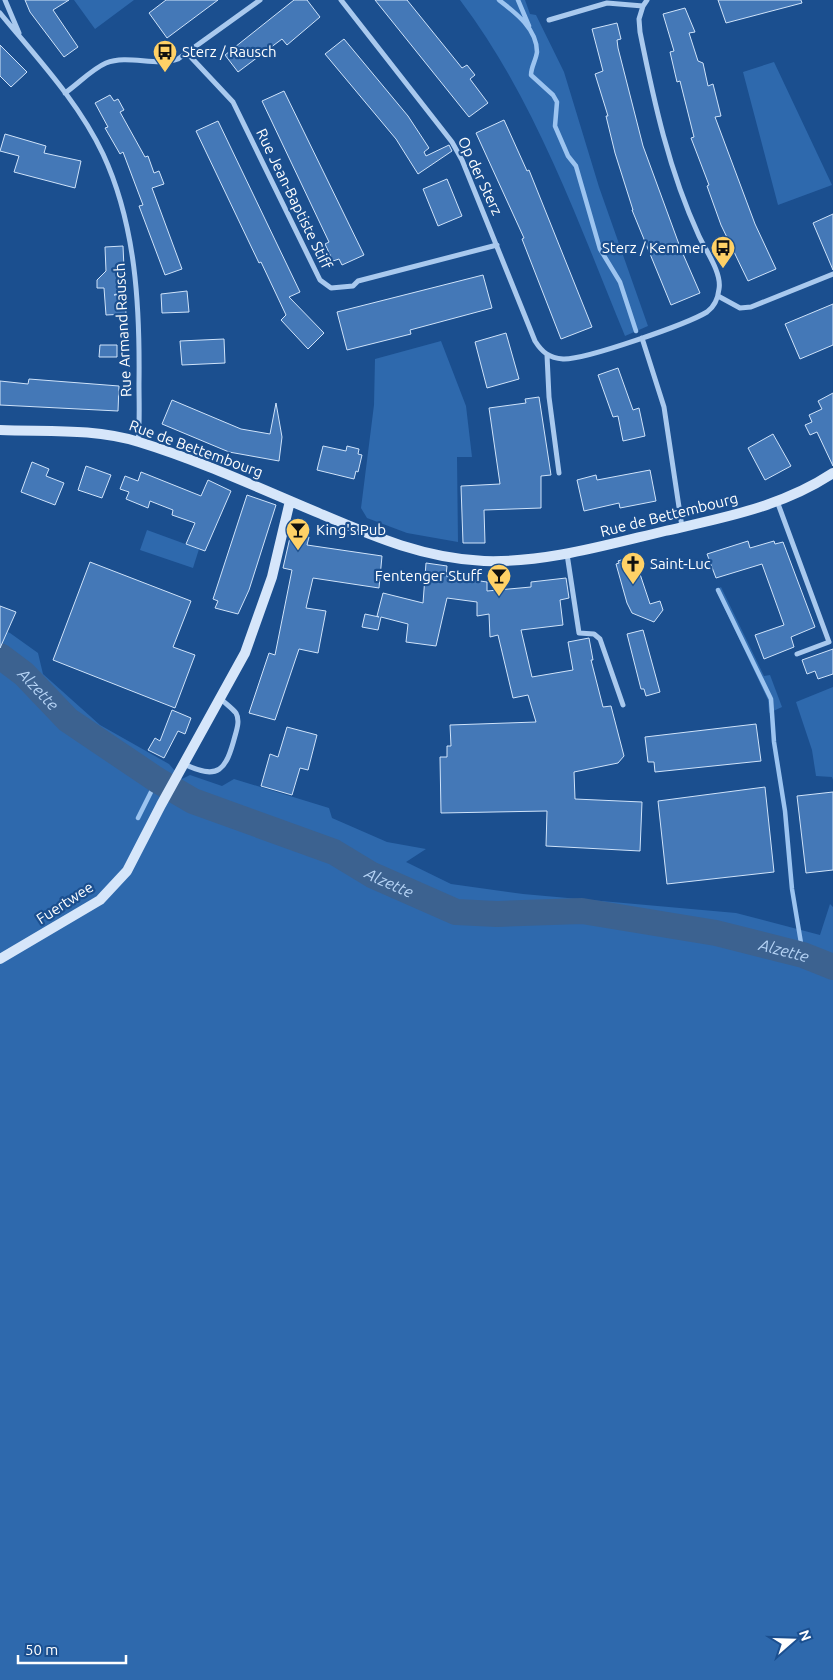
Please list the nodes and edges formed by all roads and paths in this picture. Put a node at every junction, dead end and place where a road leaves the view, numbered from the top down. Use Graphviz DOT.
graph roads {
  1 [pos="5,0"];
  2 [pos="260,0"];
  3 [pos="341,0"];
  4 [pos="647,0"];
  5 [pos="643,6"];
  6 [pos="0,13"];
  7 [pos="549,20"];
  8 [pos="21,38"];
  9 [pos="187,53"];
  10 [pos="66,93"];
  11 [pos="496,245"];
  12 [pos="833,274"];
  13 [pos="718,296"];
  14 [pos="642,338"];
  15 [pos="547,355"];
  16 [pos="0,430"];
  17 [pos="138,441"];
  18 [pos="559,473"];
  19 [pos="833,473"];
  20 [pos="290,501"];
  21 [pos="777,501"];
  22 [pos="682,527"];
  23 [pos="567,554"];
  24 [pos="797,654"];
  25 [pos="221,700"];
  26 [pos="623,705"];
  27 [pos="182,766"];
  28 [pos="0,959"];
  1 -- 8 [label="street, Rue Armand Rausch"];
  2 -- 9 [label="street"];
  3 -- 11 [label="street, Op der Sterz"];
  4 -- 5 [label="street"];
  5 -- 7 [label="street"];
  5 -- 13 [label="street"];
  6 -- 8 [label="street, Rue Armand Rausch"];
  8 -- 10 [label="street, Rue Armand Rausch"];
  9 -- 10 [label="street"];
  9 -- 11 [label="street, Rue Jean-Baptiste Stiff"];
  10 -- 17 [label="street, Rue Armand Rausch"];
  11 -- 15 [label="street, Op der Sterz"];
  12 -- 13 [label="street"];
  13 -- 14 [label="street"];
  14 -- 15 [label="street"];
  14 -- 22 [label="street"];
  15 -- 18 [label="street"];
  16 -- 17 [label="main road, Rue de Bettembourg"];
  17 -- 20 [label="main road, Rue de Bettembourg"];
  19 -- 21 [label="main road, Rue de Bettembourg"];
  20 -- 23 [label="main road, Rue de Bettembourg"];
  20 -- 25 [label="main road"];
  21 -- 22 [label="main road, Rue de Bettembourg"];
  21 -- 24 [label="street"];
  22 -- 23 [label="main road, Rue de Bettembourg"];
  23 -- 26 [label="street"];
  25 -- 27 [label="main road"];
  25 -- 27 [label="street"];
  27 -- 28 [label="main road, Fuertwee"];
}
